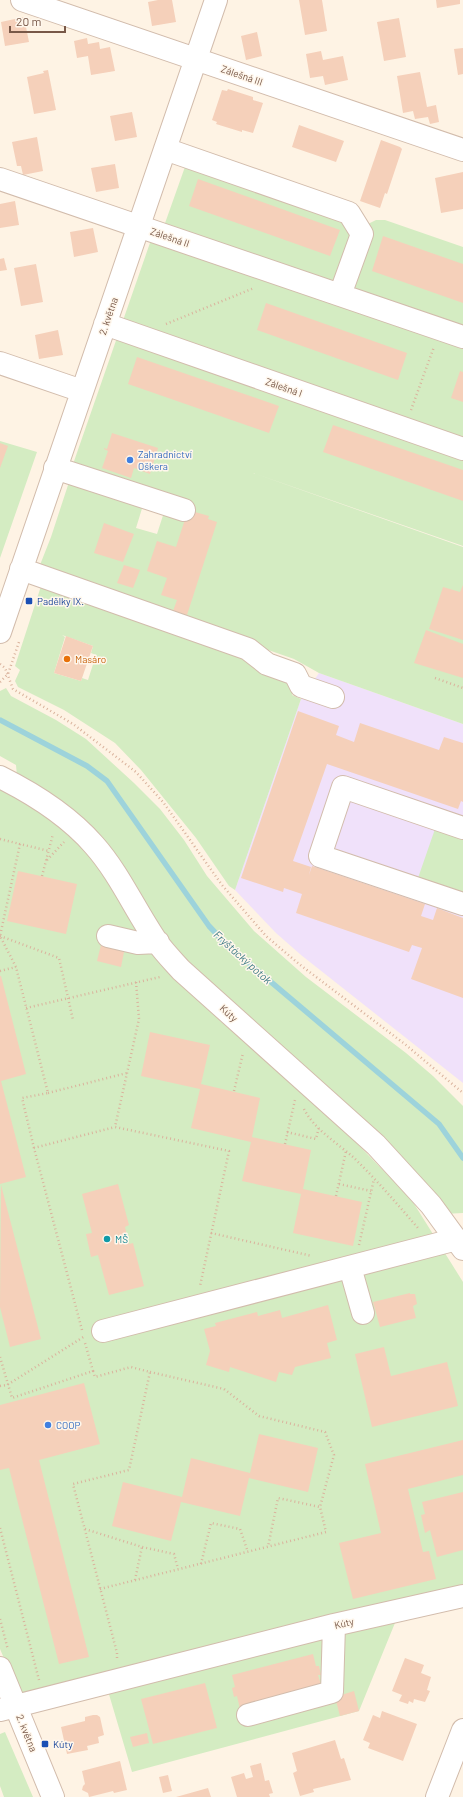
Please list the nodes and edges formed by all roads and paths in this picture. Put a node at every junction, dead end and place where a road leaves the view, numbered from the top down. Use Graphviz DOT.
graph roads {
  1 [pos="22,0"];
  2 [pos="216,0"];
  3 [pos="196,60"];
  4 [pos="165,149"];
  5 [pos="463,150"];
  6 [pos="0,179"];
  7 [pos="139,226"];
  8 [pos="282,276"];
  9 [pos="340,295"];
  10 [pos="105,324"];
  11 [pos="440,330"];
  12 [pos="138,336"];
  13 [pos="463,337"];
  14 [pos="0,363"];
  15 [pos="82,391"];
  16 [pos="404,428"];
  17 [pos="463,449"];
  18 [pos="55,468"];
  19 [pos="184,510"];
  20 [pos="21,569"];
  21 [pos="10,633"];
  22 [pos="0,664"];
  23 [pos="8,674"];
  24 [pos="435,678"];
  25 [pos="0,682"];
  26 [pos="463,688"];
  27 [pos="333,697"];
  28 [pos="0,777"];
  29 [pos="54,828"];
  30 [pos="463,828"];
  31 [pos="68,837"];
  32 [pos="0,840"];
  33 [pos="20,844"];
  34 [pos="49,851"];
  35 [pos="46,860"];
  36 [pos="42,876"];
  37 [pos="463,904"];
  38 [pos="0,936"];
  39 [pos="108,936"];
  40 [pos="158,942"];
  41 [pos="16,967"];
  42 [pos="0,971"];
  43 [pos="162,976"];
  44 [pos="136,982"];
  45 [pos="68,998"];
  46 [pos="26,1008"];
  47 [pos="73,1020"];
  48 [pos="244,1049"];
  49 [pos="127,1073"];
  50 [pos="234,1091"];
  51 [pos="48,1092"];
  52 [pos="463,1092"];
  53 [pos="295,1099"];
  54 [pos="115,1127"];
  55 [pos="319,1128"];
  56 [pos="287,1132"];
  57 [pos="285,1144"];
  58 [pos="34,1148"];
  59 [pos="346,1151"];
  60 [pos="374,1179"];
  61 [pos="339,1184"];
  62 [pos="371,1191"];
  63 [pos="336,1196"];
  64 [pos="211,1232"];
  65 [pos="460,1244"];
  66 [pos="317,1257"];
  67 [pos="352,1266"];
  68 [pos="195,1307"];
  69 [pos="363,1313"];
  70 [pos="93,1334"];
  71 [pos="0,1357"];
  72 [pos="93,1371"];
  73 [pos="150,1372"];
  74 [pos="7,1385"];
  75 [pos="0,1386"];
  76 [pos="320,1507"];
  77 [pos="0,1528"];
  78 [pos="84,1528"];
  79 [pos="142,1547"];
  80 [pos="268,1547"];
  81 [pos="248,1552"];
  82 [pos="201,1564"];
  83 [pos="178,1569"];
  84 [pos="135,1580"];
  85 [pos="100,1589"];
  86 [pos="463,1596"];
  87 [pos="0,1619"];
  88 [pos="334,1625"];
  89 [pos="4,1661"];
  90 [pos="116,1662"];
  91 [pos="40,1684"];
  92 [pos="8,1708"];
  93 [pos="248,1715"];
  94 [pos="463,1730"];
  95 [pos="53,1797"];
  96 [pos="437,1797"];
  1 -- 3 [label="street, Zálešná III"];
  2 -- 3 [label="street, 2. května"];
  3 -- 4 [label="street, 2. května"];
  3 -- 5 [label="street, Zálešná III"];
  4 -- 7 [label="street, 2. května"];
  4 -- 9 [label="street"];
  6 -- 7 [label="street, Zálešná II"];
  7 -- 8 [label="street, Zálešná II"];
  7 -- 10 [label="street, 2. května"];
  8 -- 9 [label="street, Zálešná II"];
  8 -- 12 [label="path"];
  9 -- 11 [label="street, Zálešná II"];
  10 -- 12 [label="street, Zálešná I"];
  10 -- 15 [label="street, 2. května"];
  11 -- 13 [label="street, Zálešná II"];
  11 -- 16 [label="path"];
  12 -- 16 [label="street, Zálešná I"];
  14 -- 15 [label="street"];
  15 -- 18 [label="street, 2. května"];
  16 -- 17 [label="street, Zálešná I"];
  18 -- 19 [label="street"];
  18 -- 20 [label="street, 2. května"];
  20 -- 21 [label="street, 2. května"];
  20 -- 27 [label="street"];
  21 -- 23 [label="path"];
  22 -- 23 [label="path"];
  23 -- 25 [label="path"];
  23 -- 52 [label="path"];
  24 -- 26 [label="path"];
  28 -- 40 [label="street, Kúty"];
  29 -- 34 [label="path"];
  30 -- 37 [label="street"];
  31 -- 35 [label="path"];
  32 -- 33 [label="path"];
  33 -- 34 [label="path"];
  33 -- 38 [label="path"];
  34 -- 35 [label="path"];
  35 -- 36 [label="path"];
  38 -- 41 [label="path"];
  38 -- 45 [label="path"];
  39 -- 40 [label="street"];
  40 -- 65 [label="street, Kúty"];
  41 -- 42 [label="path"];
  41 -- 46 [label="path"];
  43 -- 44 [label="path"];
  44 -- 45 [label="path"];
  44 -- 49 [label="path"];
  45 -- 46 [label="path"];
  45 -- 47 [label="path"];
  46 -- 51 [label="path"];
  48 -- 50 [label="path"];
  49 -- 51 [label="path"];
  49 -- 54 [label="path"];
  51 -- 58 [label="path"];
  53 -- 56 [label="path"];
  54 -- 58 [label="path"];
  54 -- 64 [label="path"];
  55 -- 56 [label="path"];
  56 -- 57 [label="path"];
  58 -- 70 [label="path"];
  59 -- 61 [label="path"];
  60 -- 62 [label="path"];
  61 -- 62 [label="path"];
  61 -- 63 [label="path"];
  62 -- 67 [label="path"];
  64 -- 66 [label="path"];
  64 -- 68 [label="path"];
  65 -- 67 [label="street"];
  67 -- 68 [label="street"];
  67 -- 69 [label="street"];
  68 -- 70 [label="street"];
  70 -- 72 [label="path"];
  70 -- 74 [label="path"];
  71 -- 74 [label="path"];
  72 -- 73 [label="path"];
  72 -- 74 [label="path"];
  73 -- 76 [label="path"];
  73 -- 78 [label="path"];
  74 -- 75 [label="path"];
  76 -- 80 [label="path"];
  76 -- 80 [label="path"];
  77 -- 91 [label="path"];
  78 -- 79 [label="path"];
  78 -- 85 [label="path"];
  79 -- 83 [label="path"];
  79 -- 84 [label="path"];
  80 -- 81 [label="path"];
  81 -- 82 [label="path"];
  81 -- 82 [label="path"];
  82 -- 83 [label="path"];
  83 -- 84 [label="path"];
  84 -- 85 [label="path"];
  85 -- 90 [label="path"];
  86 -- 88 [label="street, Kúty"];
  87 -- 89 [label="path"];
  88 -- 92 [label="street, Kúty"];
  88 -- 93 [label="street"];
  89 -- 92 [label="street, 2. května"];
  92 -- 95 [label="street, 2. května"];
  94 -- 96 [label="street"];
}
